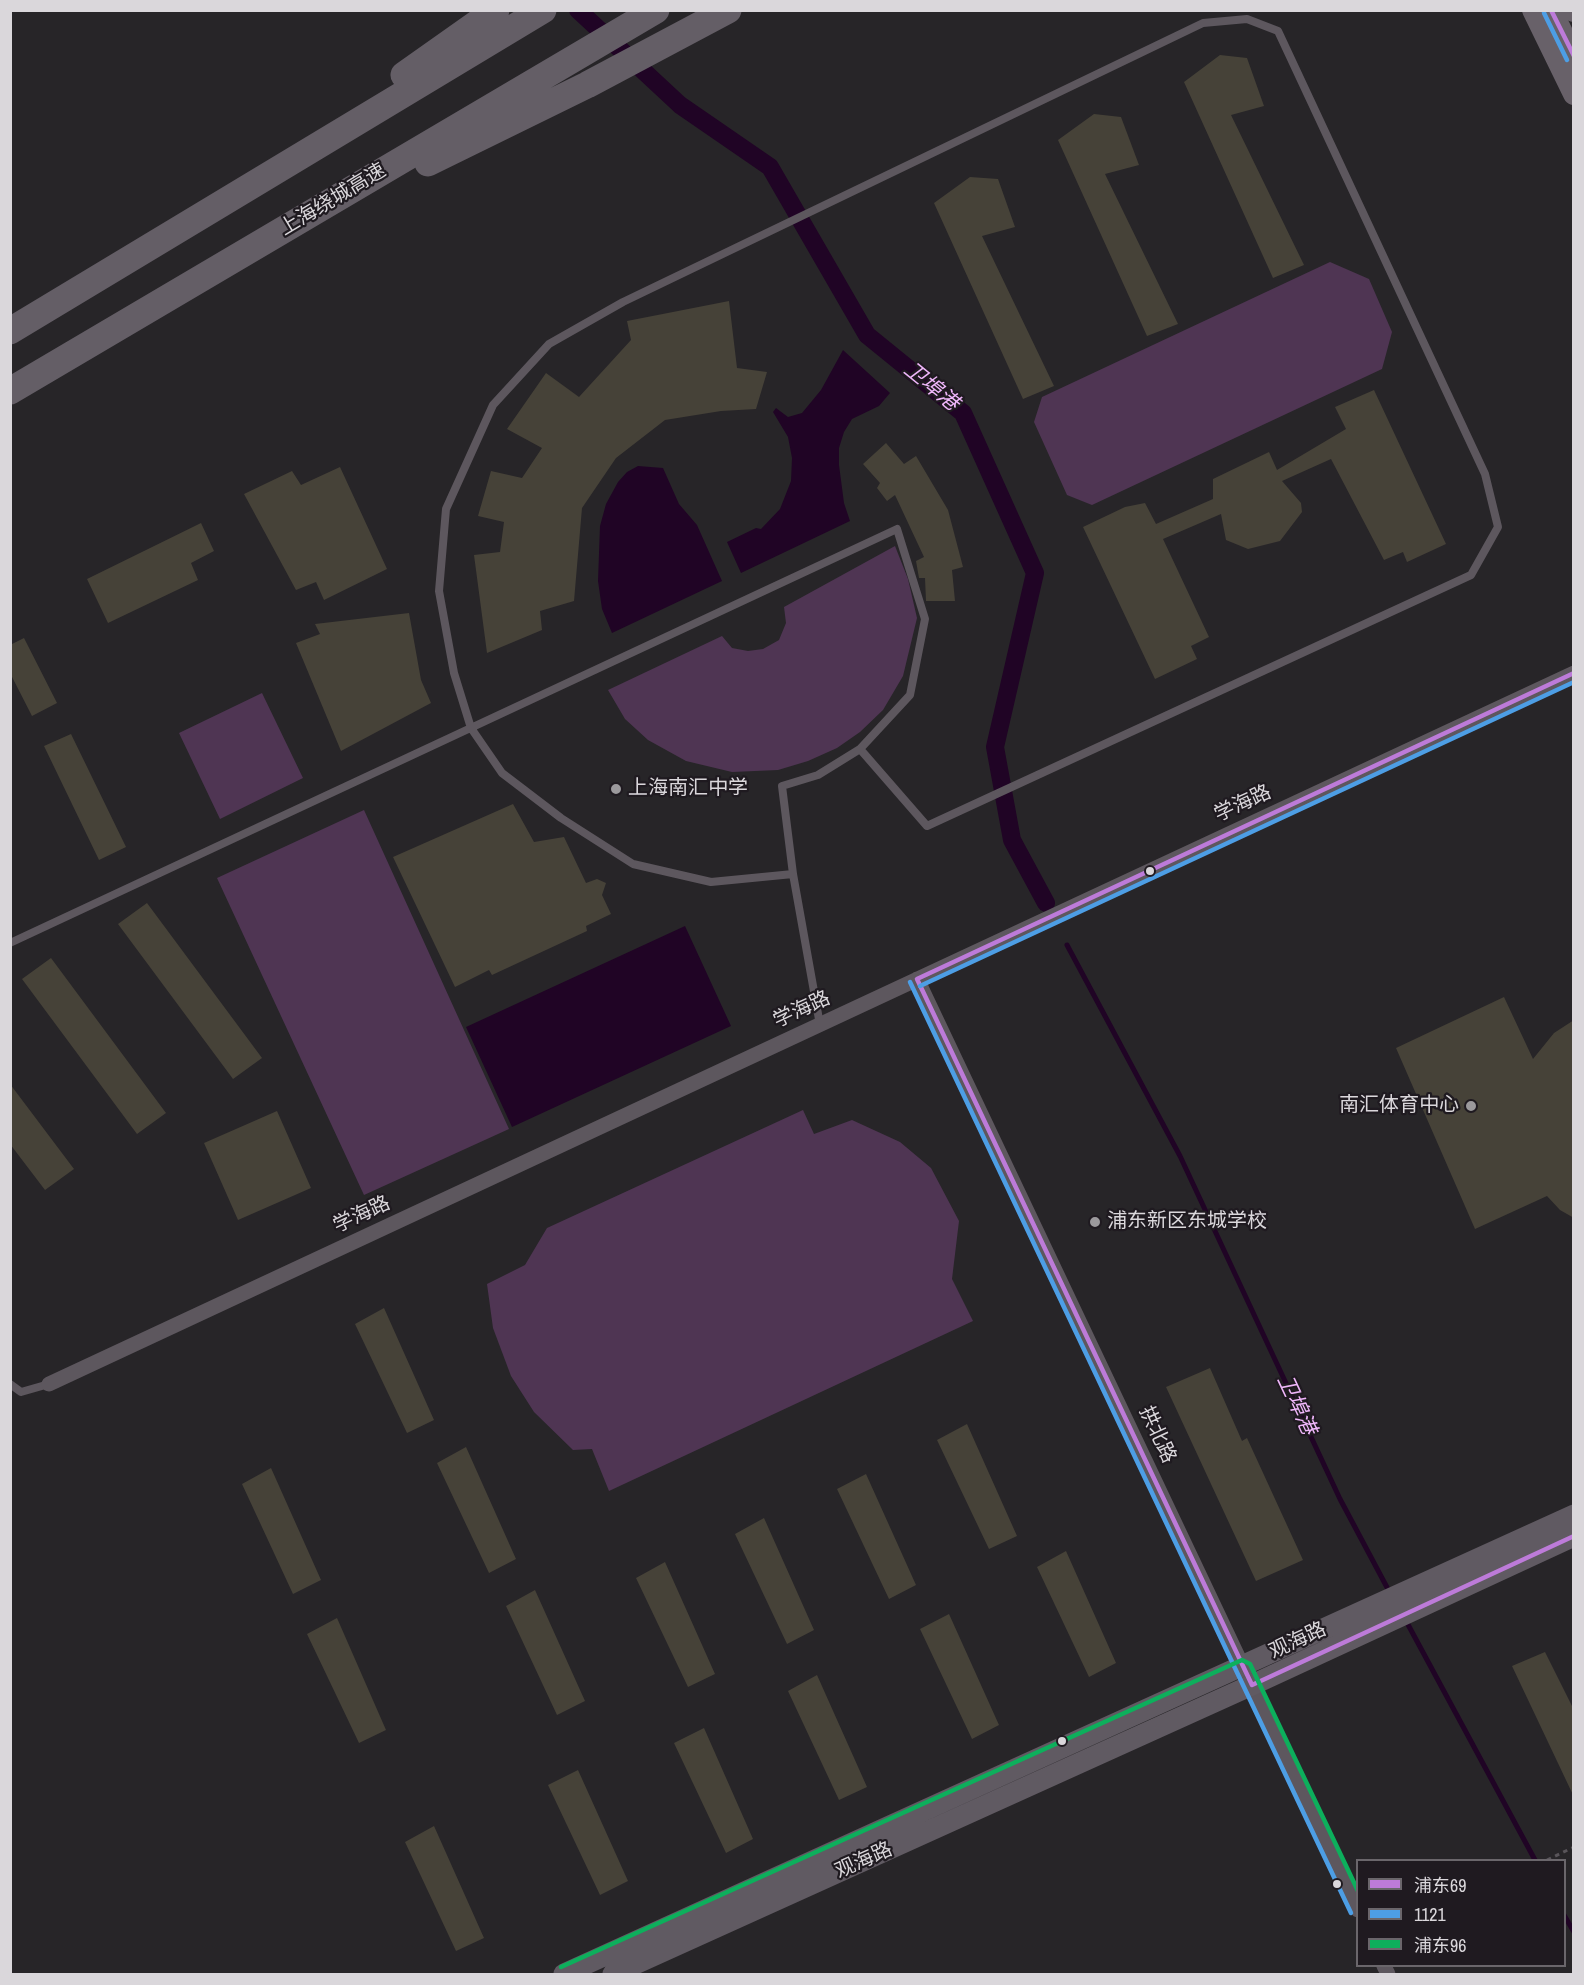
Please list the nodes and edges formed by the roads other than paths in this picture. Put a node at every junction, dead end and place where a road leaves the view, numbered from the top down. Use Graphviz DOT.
graph roads {
  1 [pos="496,10"];
  2 [pos="656,10"];
  3 [pos="728,10"];
  4 [pos="1533,10"];
  5 [pos="1551,10"];
  6 [pos="538,14"];
  7 [pos="1574,57"];
  8 [pos="1574,94"];
  9 [pos="203,215"];
  10 [pos="231,261"];
  11 [pos="10,331"];
  12 [pos="10,391"];
  13 [pos="1574,673"];
  14 [pos="471,728"];
  15 [pos="860,749"];
  16 [pos="793,874"];
  17 [pos="10,943"];
  18 [pos="917,979"];
  19 [pos="820,1025"];
  20 [pos="10,1384"];
  21 [pos="49,1384"];
  22 [pos="1574,1515"];
  23 [pos="1574,1536"];
  24 [pos="1425,1593"];
  25 [pos="1247,1676"];
  26 [pos="1356,1906"];
  27 [pos="564,1974"];
  28 [pos="613,1974"];
  1 -- 9 [label="highway"];
  2 -- 10 [label="highway, 上海绕城高速"];
  3 -- 10 [label="highway"];
  4 -- 8 [label="main road"];
  5 -- 7 [label="main road"];
  6 -- 9 [label="highway"];
  9 -- 11 [label="highway"];
  10 -- 12 [label="highway, 上海绕城高速"];
  13 -- 18 [label="street, 学海路"];
  14 -- 15 [label="lane"];
  14 -- 15 [label="lane"];
  14 -- 16 [label="lane"];
  14 -- 17 [label="lane"];
  15 -- 16 [label="lane"];
  16 -- 19 [label="lane"];
  18 -- 19 [label="street, 学海路"];
  18 -- 25 [label="street, 拱北路"];
  19 -- 21 [label="street, 学海路"];
  20 -- 21 [label="lane"];
  22 -- 24 [label="main road, 观海路"];
  23 -- 24 [label="main road, 观海路"];
  24 -- 25 [label="main road, 观海路"];
  25 -- 26 [label="street, 拱北路"];
  25 -- 27 [label="main road, 观海路"];
  25 -- 28 [label="main road, 观海路"];
}
